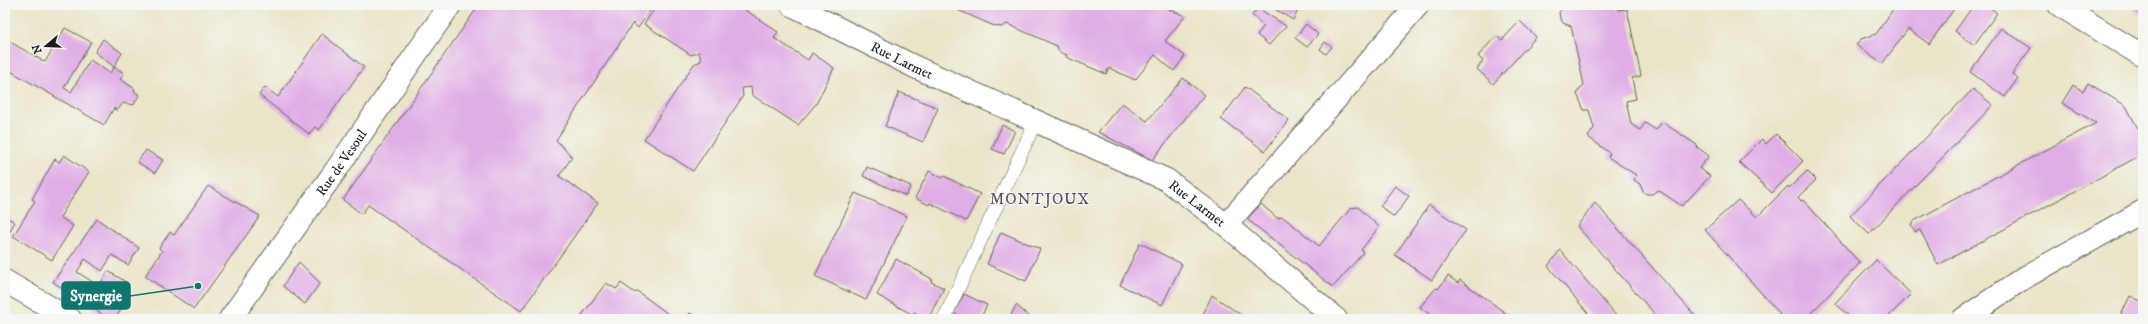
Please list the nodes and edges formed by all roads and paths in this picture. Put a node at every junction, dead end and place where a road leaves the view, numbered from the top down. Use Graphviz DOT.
graph roads {
  1 [pos="450,5"];
  2 [pos="792,5"];
  3 [pos="1418,5"];
  4 [pos="2059,5"];
  5 [pos="2143,56"];
  6 [pos="1036,121"];
  7 [pos="2143,212"];
  8 [pos="1226,225"];
  9 [pos="5,281"];
  10 [pos="70,319"];
  11 [pos="230,319"];
  12 [pos="944,319"];
  13 [pos="1336,319"];
  14 [pos="1963,319"];
  1 -- 11 [label="street, Rue de Vesoul"];
  2 -- 6 [label="street, Rue Larmet"];
  3 -- 8 [label="street"];
  4 -- 5 [label="street"];
  6 -- 8 [label="street, Rue Larmet"];
  6 -- 12 [label="lane"];
  7 -- 14 [label="street"];
  8 -- 13 [label="street, Rue Larmet"];
  9 -- 10 [label="street"];
}
